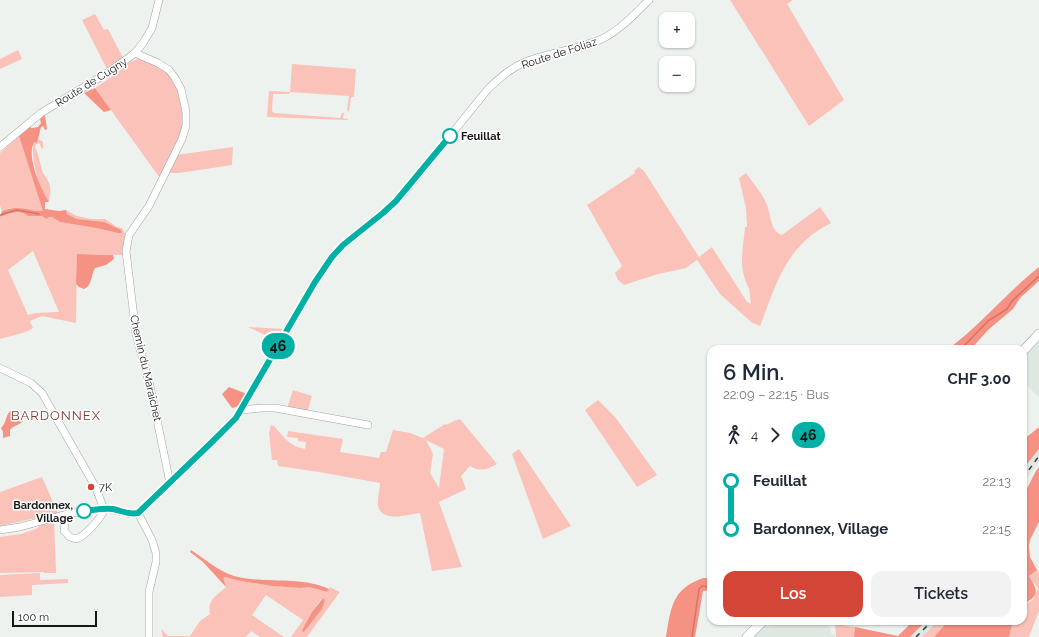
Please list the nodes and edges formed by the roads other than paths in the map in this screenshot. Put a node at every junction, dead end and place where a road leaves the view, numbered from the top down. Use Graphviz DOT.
graph roads {
  1 [pos="159,0"];
  2 [pos="649,0"];
  3 [pos="135,53"];
  4 [pos="0,147"];
  5 [pos="1039,334"];
  6 [pos="1027,347"];
  7 [pos="0,368"];
  8 [pos="241,410"];
  9 [pos="368,424"];
  10 [pos="170,482"];
  11 [pos="104,509"];
  12 [pos="138,513"];
  13 [pos="67,514"];
  14 [pos="0,530"];
  15 [pos="759,625"];
  16 [pos="149,637"];
  17 [pos="747,637"];
  1 -- 3 [label="street, Route de Cugny"];
  2 -- 8 [label="street, Route de Foliaz"];
  3 -- 4 [label="street, Route de Cugny"];
  3 -- 10 [label="street, Chemin du Maraîchet"];
  5 -- 6 [label="main road"];
  7 -- 11 [label="street"];
  8 -- 9 [label="street"];
  8 -- 10 [label="street, Route de Foliaz"];
  10 -- 12 [label="street, Route de Foliaz"];
  11 -- 12 [label="street"];
  11 -- 13 [label="street"];
  11 -- 13 [label="street"];
  12 -- 16 [label="street"];
  13 -- 14 [label="street"];
  15 -- 17 [label="main road"];
}
